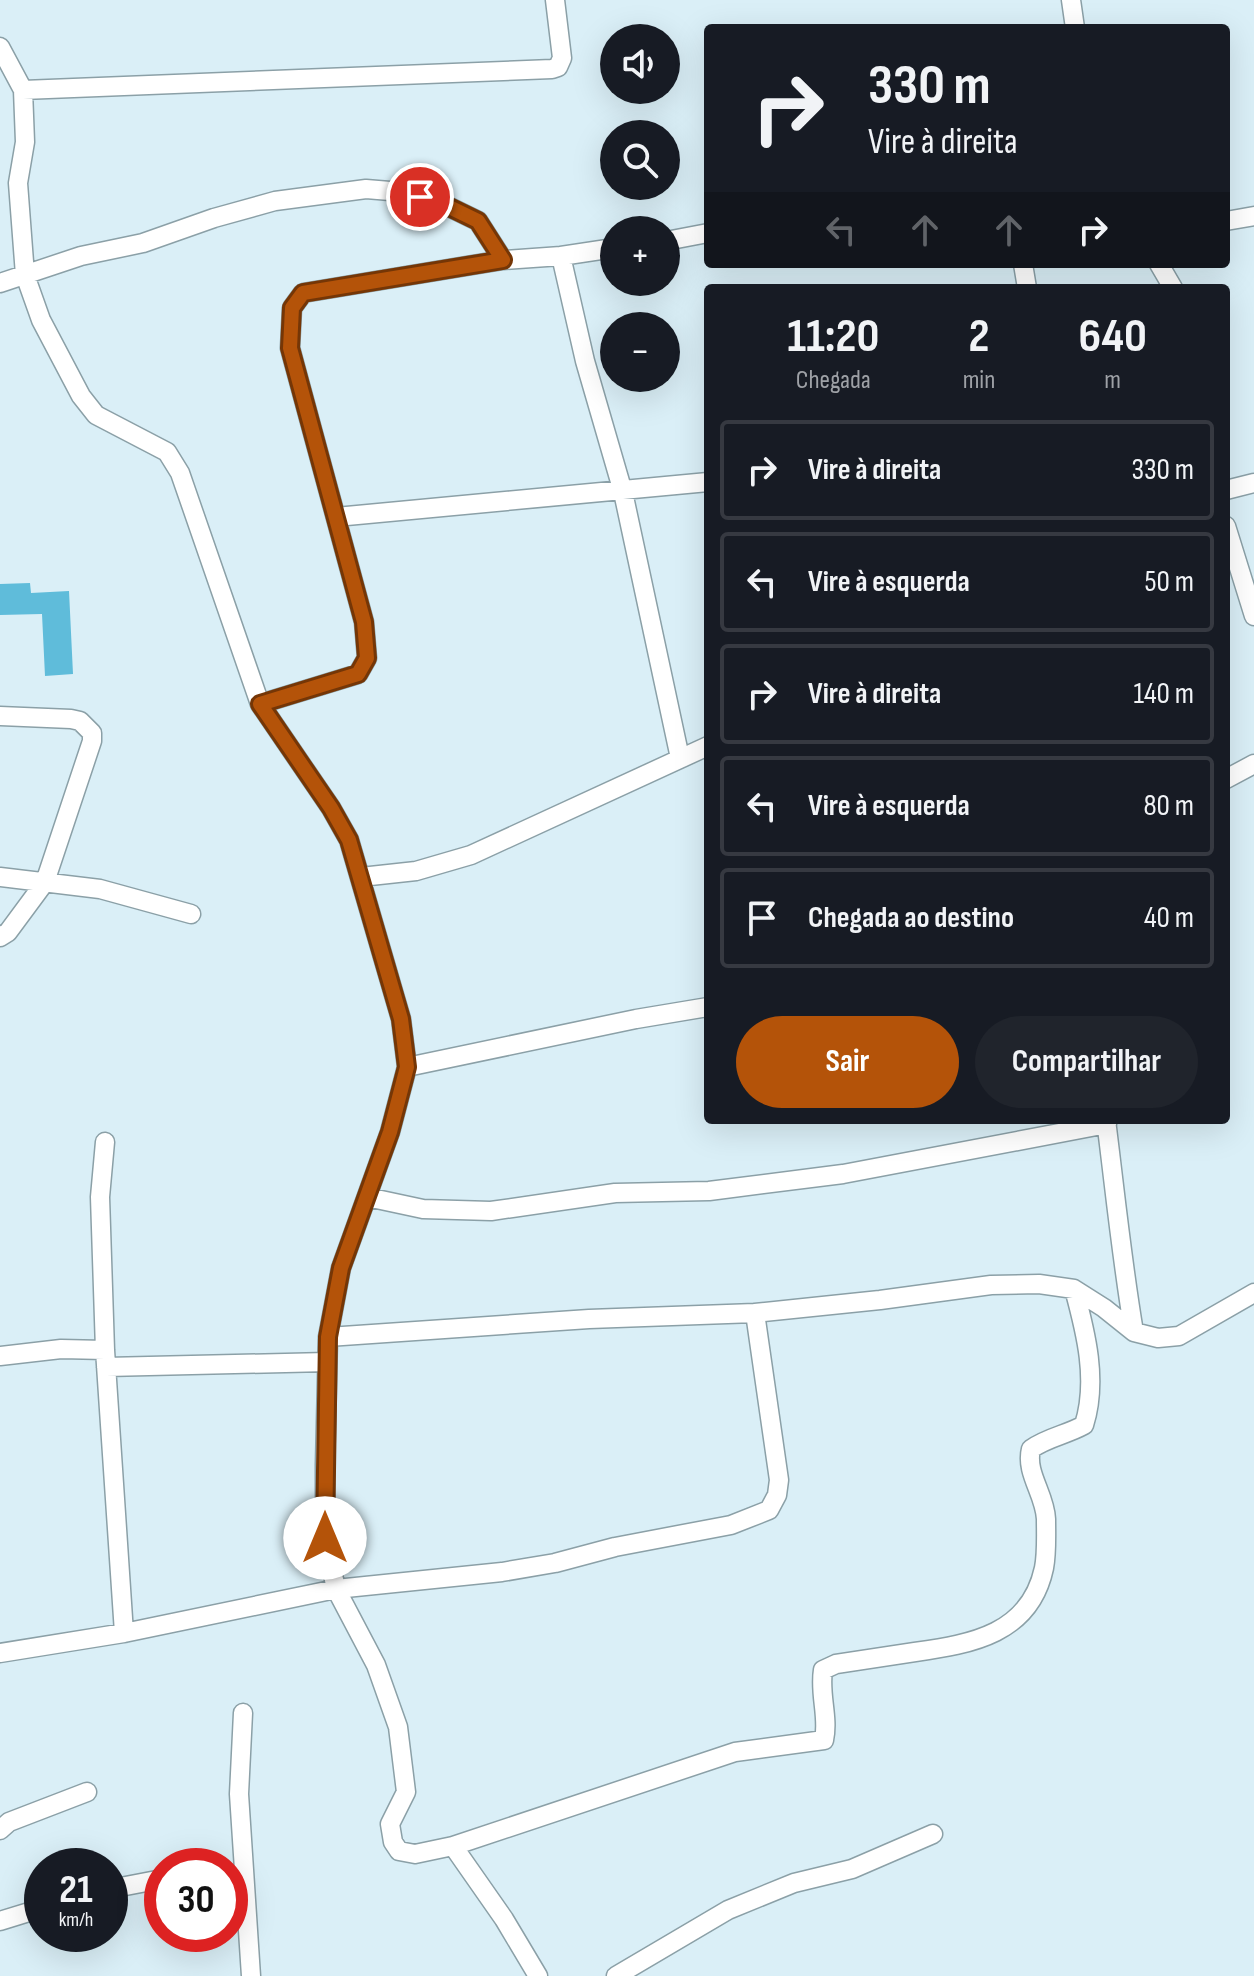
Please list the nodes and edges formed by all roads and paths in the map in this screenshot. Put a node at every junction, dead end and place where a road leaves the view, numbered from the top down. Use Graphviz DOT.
graph roads {
  1 [pos="555,0"];
  2 [pos="1071,0"];
  3 [pos="1074,24"];
  4 [pos="0,47"];
  5 [pos="23,90"];
  6 [pos="1254,216"];
  7 [pos="1230,220"];
  8 [pos="704,234"];
  9 [pos="680,238"];
  10 [pos="600,250"];
  11 [pos="561,256"];
  12 [pos="503,260"];
  13 [pos="25,275"];
  14 [pos="0,283"];
  15 [pos="704,482"];
  16 [pos="1254,483"];
  17 [pos="1230,489"];
  18 [pos="623,492"];
  19 [pos="336,517"];
  20 [pos="1230,539"];
  21 [pos="1254,616"];
  22 [pos="260,704"];
  23 [pos="0,716"];
  24 [pos="704,748"];
  25 [pos="680,758"];
  26 [pos="1254,764"];
  27 [pos="1230,777"];
  28 [pos="0,877"];
  29 [pos="361,877"];
  30 [pos="45,882"];
  31 [pos="191,914"];
  32 [pos="0,937"];
  33 [pos="704,1008"];
  34 [pos="407,1067"];
  35 [pos="1097,1124"];
  36 [pos="1107,1124"];
  37 [pos="105,1142"];
  38 [pos="367,1197"];
  39 [pos="1074,1289"];
  40 [pos="1254,1293"];
  41 [pos="755,1313"];
  42 [pos="1134,1332"];
  43 [pos="328,1337"];
  44 [pos="0,1356"];
  45 [pos="106,1358"];
  46 [pos="327,1362"];
  47 [pos="336,1589"];
  48 [pos="124,1633"];
  49 [pos="0,1653"];
  50 [pos="243,1713"];
  51 [pos="87,1792"];
  52 [pos="0,1830"];
  53 [pos="933,1834"];
  54 [pos="453,1846"];
  55 [pos="237,1848"];
  56 [pos="24,1914"];
  57 [pos="0,1921"];
  58 [pos="248,1952"];
  59 [pos="251,1976"];
  60 [pos="538,1976"];
  61 [pos="616,1976"];
  1 -- 5 [label="street"];
  2 -- 3 [label="street"];
  4 -- 5 [label="street"];
  5 -- 13 [label="street"];
  6 -- 7 [label="street"];
  8 -- 9 [label="street"];
  10 -- 11 [label="street"];
  11 -- 12 [label="street"];
  11 -- 18 [label="street"];
  12 -- 13 [label="street"];
  12 -- 19 [label="street"];
  13 -- 14 [label="street"];
  13 -- 22 [label="street"];
  15 -- 18 [label="street"];
  16 -- 17 [label="street"];
  18 -- 19 [label="street"];
  18 -- 25 [label="street"];
  19 -- 22 [label="street"];
  20 -- 21 [label="street"];
  22 -- 29 [label="street"];
  23 -- 30 [label="street"];
  24 -- 25 [label="street"];
  25 -- 29 [label="street"];
  26 -- 27 [label="street"];
  28 -- 30 [label="street"];
  29 -- 34 [label="street"];
  30 -- 31 [label="street"];
  30 -- 32 [label="street"];
  33 -- 34 [label="street"];
  34 -- 38 [label="street"];
  35 -- 38 [label="street"];
  36 -- 42 [label="street"];
  37 -- 45 [label="street"];
  38 -- 43 [label="street"];
  39 -- 41 [label="street"];
  39 -- 42 [label="street"];
  39 -- 54 [label="street"];
  40 -- 42 [label="street"];
  41 -- 43 [label="street"];
  41 -- 47 [label="street"];
  43 -- 46 [label="street"];
  44 -- 45 [label="street"];
  45 -- 46 [label="street"];
  45 -- 48 [label="street"];
  46 -- 47 [label="street"];
  47 -- 48 [label="street"];
  47 -- 54 [label="street"];
  48 -- 49 [label="street"];
  50 -- 55 [label="street"];
  51 -- 52 [label="street"];
  53 -- 61 [label="street"];
  54 -- 60 [label="street"];
  56 -- 57 [label="street"];
  58 -- 59 [label="street"];
}
